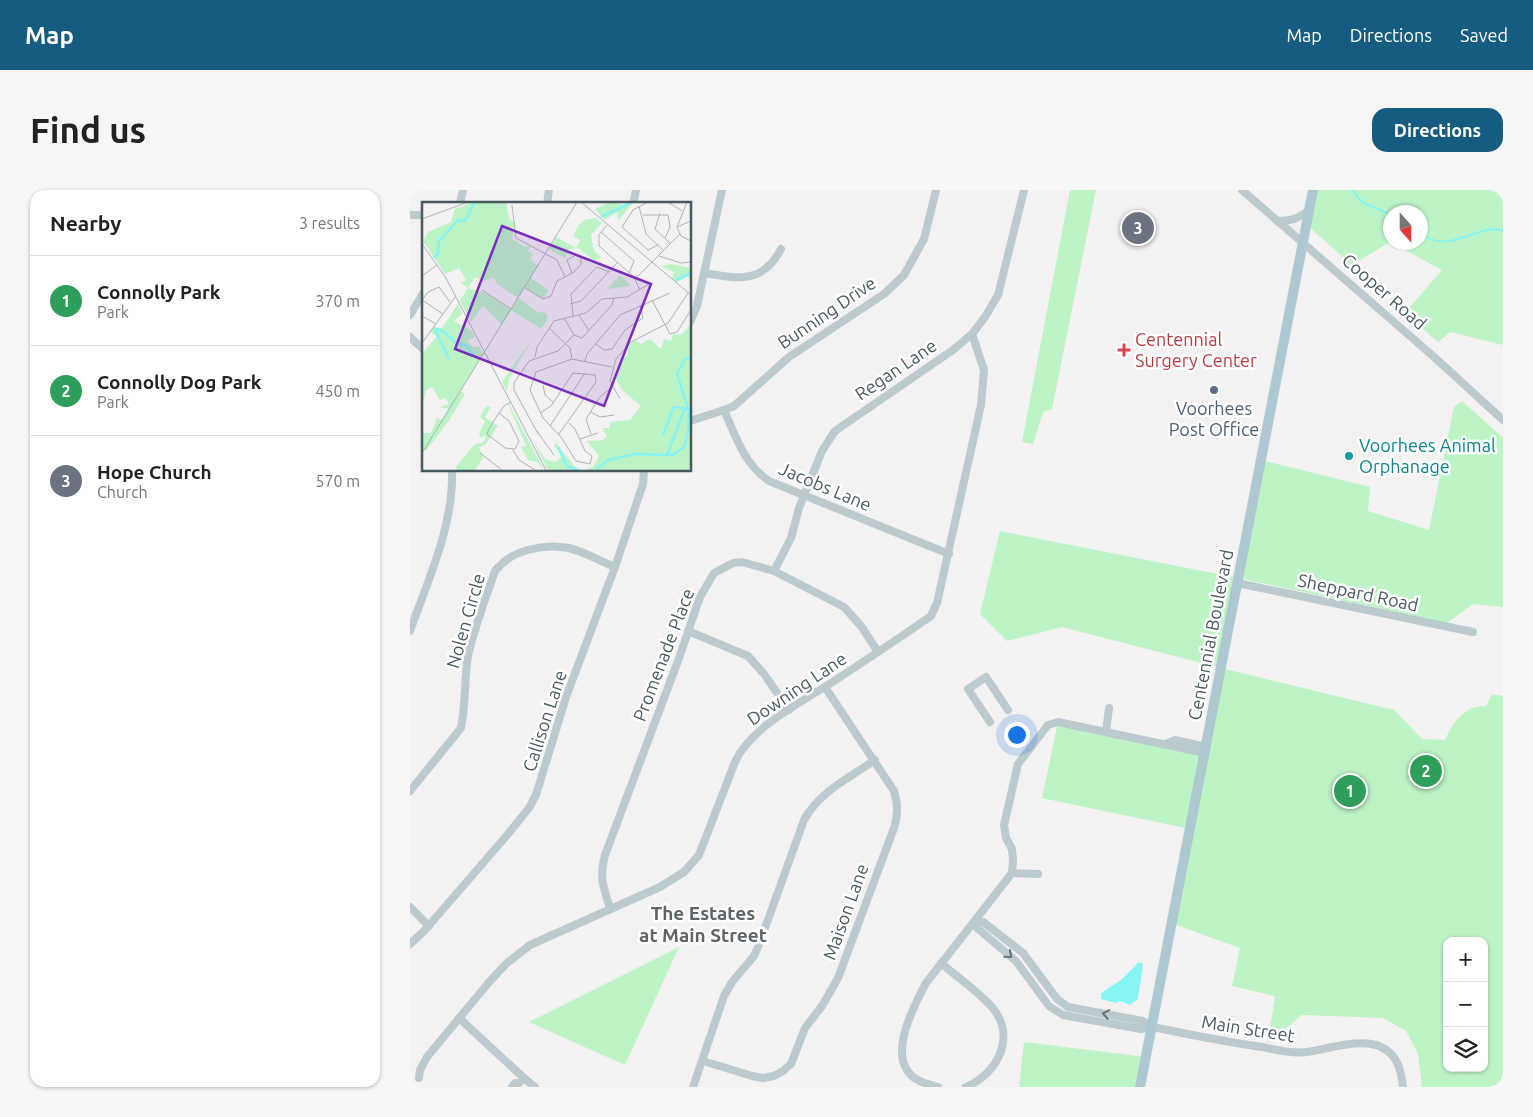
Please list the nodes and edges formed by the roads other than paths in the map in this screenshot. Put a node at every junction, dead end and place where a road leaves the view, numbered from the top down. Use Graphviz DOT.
graph roads {
  1 [pos="722,190"];
  2 [pos="936,190"];
  3 [pos="1024,190"];
  4 [pos="1242,190"];
  5 [pos="1313,190"];
  6 [pos="1309,210"];
  7 [pos="1277,221"];
  8 [pos="1303,241"];
  9 [pos="781,249"];
  10 [pos="704,273"];
  11 [pos="422,295"];
  12 [pos="410,315"];
  13 [pos="691,320"];
  14 [pos="972,334"];
  15 [pos="410,337"];
  16 [pos="422,348"];
  17 [pos="724,410"];
  18 [pos="1503,420"];
  19 [pos="691,421"];
  20 [pos="452,471"];
  21 [pos="644,471"];
  22 [pos="804,495"];
  23 [pos="949,554"];
  24 [pos="615,567"];
  25 [pos="774,571"];
  26 [pos="1237,583"];
  27 [pos="410,631"];
  28 [pos="688,632"];
  29 [pos="1473,632"];
  30 [pos="878,652"];
  31 [pos="825,687"];
  32 [pos="1109,708"];
  33 [pos="789,710"];
  34 [pos="1008,710"];
  35 [pos="990,722"];
  36 [pos="1106,732"];
  37 [pos="1205,750"];
  38 [pos="874,760"];
  39 [pos="410,791"];
  40 [pos="1012,873"];
  41 [pos="1038,874"];
  42 [pos="410,907"];
  43 [pos="610,908"];
  44 [pos="975,922"];
  45 [pos="428,926"];
  46 [pos="410,944"];
  47 [pos="941,963"];
  48 [pos="459,1018"];
  49 [pos="1152,1027"];
  50 [pos="703,1061"];
  51 [pos="419,1078"];
  52 [pos="519,1084"];
  53 [pos="535,1087"];
  54 [pos="693,1087"];
  55 [pos="938,1087"];
  56 [pos="966,1087"];
  57 [pos="1140,1087"];
  58 [pos="1403,1087"];
  1 -- 10 [label="street"];
  2 -- 17 [label="street, Bunning Drive"];
  3 -- 14 [label="street, Regan Lane"];
  4 -- 7 [label="street, Cooper Road"];
  5 -- 6 [label="main road, Centennial Boulevard"];
  6 -- 7 [label="street"];
  6 -- 8 [label="main road, Centennial Boulevard"];
  7 -- 8 [label="street, Cooper Road"];
  8 -- 18 [label="street, Cooper Road"];
  8 -- 26 [label="main road, Centennial Boulevard"];
  9 -- 10 [label="street"];
  10 -- 13 [label="street"];
  11 -- 12 [label="street"];
  14 -- 22 [label="street, Regan Lane"];
  14 -- 23 [label="street, Downing Lane"];
  15 -- 16 [label="street"];
  17 -- 19 [label="street, Bunning Drive"];
  17 -- 22 [label="street, Jacobs Lane"];
  20 -- 27 [label="street"];
  21 -- 24 [label="street, Callison Lane"];
  22 -- 23 [label="street, Jacobs Lane"];
  22 -- 25 [label="street, Regan Lane"];
  23 -- 30 [label="street, Downing Lane"];
  24 -- 39 [label="street, Nolen Circle"];
  24 -- 45 [label="street, Callison Lane"];
  25 -- 28 [label="street, Promenade Place"];
  25 -- 30 [label="street, Promenade Place"];
  26 -- 29 [label="street, Sheppard Road"];
  26 -- 37 [label="main road, Centennial Boulevard"];
  28 -- 33 [label="street"];
  28 -- 43 [label="street, Promenade Place"];
  30 -- 31 [label="street, Downing Lane"];
  31 -- 33 [label="street, Downing Lane"];
  31 -- 38 [label="street, Maison Lane"];
  32 -- 36 [label="street"];
  33 -- 43 [label="street, Downing Lane"];
  34 -- 35 [label="street"];
  36 -- 37 [label="street"];
  36 -- 40 [label="street"];
  37 -- 49 [label="main road, Centennial Boulevard"];
  38 -- 50 [label="street"];
  38 -- 50 [label="street, Maison Lane"];
  40 -- 41 [label="street"];
  40 -- 44 [label="street"];
  42 -- 45 [label="street"];
  43 -- 48 [label="street, Downing Lane"];
  44 -- 47 [label="street"];
  44 -- 49 [label="street, Main Street"];
  45 -- 46 [label="street, Callison Lane"];
  47 -- 55 [label="street"];
  47 -- 56 [label="street"];
  48 -- 51 [label="street, Downing Lane"];
  48 -- 52 [label="street"];
  49 -- 57 [label="main road, Centennial Boulevard"];
  49 -- 58 [label="street, Main Street"];
  50 -- 54 [label="street"];
  52 -- 53 [label="street"];
}
